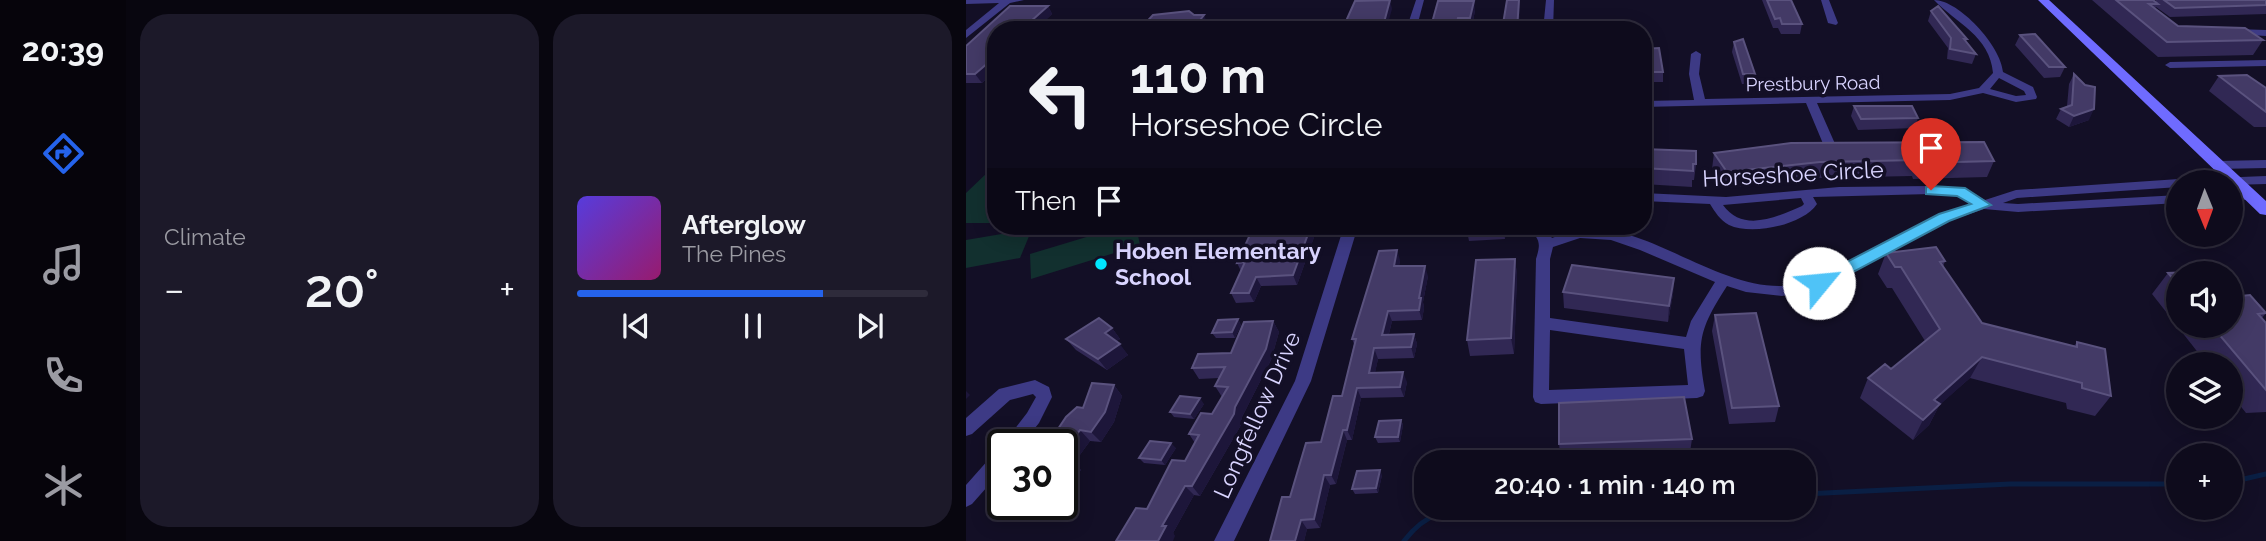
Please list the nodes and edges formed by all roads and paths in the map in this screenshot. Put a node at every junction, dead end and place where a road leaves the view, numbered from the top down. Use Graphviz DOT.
graph roads {
  1 [pos="1008,0"];
  2 [pos="1020,0"];
  3 [pos="1420,0"];
  4 [pos="1550,0"];
  5 [pos="1825,0"];
  6 [pos="1938,0"];
  7 [pos="2043,0"];
  8 [pos="966,1"];
  9 [pos="1414,21"];
  10 [pos="1549,21"];
  11 [pos="1833,23"];
  12 [pos="2225,32"];
  13 [pos="2249,33"];
  14 [pos="2266,33"];
  15 [pos="966,35"];
  16 [pos="2266,46"];
  17 [pos="1696,54"];
  18 [pos="2266,63"];
  19 [pos="2170,65"];
  20 [pos="1998,73"];
  21 [pos="1983,90"];
  22 [pos="1810,100"];
  23 [pos="1700,103"];
  24 [pos="1652,104"];
  25 [pos="1830,146"];
  26 [pos="2266,164"];
  27 [pos="2218,165"];
  28 [pos="2224,170"];
  29 [pos="2266,180"];
  30 [pos="2244,181"];
  31 [pos="2166,185"];
  32 [pos="2244,189"];
  33 [pos="2061,190"];
  34 [pos="1806,196"];
  35 [pos="2244,197"];
  36 [pos="2252,197"];
  37 [pos="1652,198"];
  38 [pos="2166,200"];
  39 [pos="1714,201"];
  40 [pos="1984,205"];
  41 [pos="2073,205"];
  42 [pos="2266,210"];
  43 [pos="1348,235"];
  44 [pos="1545,235"];
  45 [pos="1570,235"];
  46 [pos="1610,235"];
  47 [pos="1548,244"];
  48 [pos="1723,281"];
  49 [pos="1542,323"];
  50 [pos="1690,344"];
  51 [pos="966,429"];
  52 [pos="1024,429"];
  53 [pos="987,474"];
  54 [pos="966,498"];
  55 [pos="1224,541"];
  1 -- 2 [label="street"];
  1 -- 8 [label="street"];
  1 -- 15 [label="street"];
  3 -- 9 [label="street"];
  4 -- 10 [label="street"];
  5 -- 11 [label="street"];
  6 -- 20 [label="street"];
  7 -- 27 [label="main road"];
  12 -- 13 [label="street"];
  13 -- 14 [label="street"];
  13 -- 16 [label="street"];
  17 -- 23 [label="street"];
  18 -- 19 [label="street"];
  20 -- 21 [label="street"];
  20 -- 21 [label="street, Prestbury Road"];
  21 -- 22 [label="street, Prestbury Road"];
  22 -- 23 [label="street, Prestbury Road"];
  22 -- 25 [label="street"];
  23 -- 24 [label="street, Prestbury Road"];
  26 -- 27 [label="street"];
  27 -- 28 [label="main road"];
  29 -- 30 [label="street"];
  31 -- 33 [label="street, Horseshoe Circle"];
  32 -- 36 [label="main road"];
  33 -- 40 [label="street, Horseshoe Circle"];
  33 -- 41 [label="street"];
  34 -- 39 [label="street, Horseshoe Circle"];
  34 -- 39 [label="street"];
  34 -- 40 [label="street, Horseshoe Circle"];
  35 -- 36 [label="street"];
  36 -- 42 [label="main road"];
  37 -- 39 [label="street, Horseshoe Circle"];
  38 -- 41 [label="street, Horseshoe Circle"];
  40 -- 41 [label="street, Horseshoe Circle"];
  40 -- 48 [label="street, Horseshoe Circle"];
  43 -- 55 [label="street, Longfellow Drive"];
  44 -- 47 [label="street"];
  45 -- 47 [label="street, Horseshoe Circle"];
  46 -- 48 [label="street, Horseshoe Circle"];
  47 -- 49 [label="street"];
  48 -- 50 [label="street"];
  49 -- 50 [label="street"];
  49 -- 50 [label="street"];
  51 -- 52 [label="street"];
  53 -- 54 [label="street"];
}
